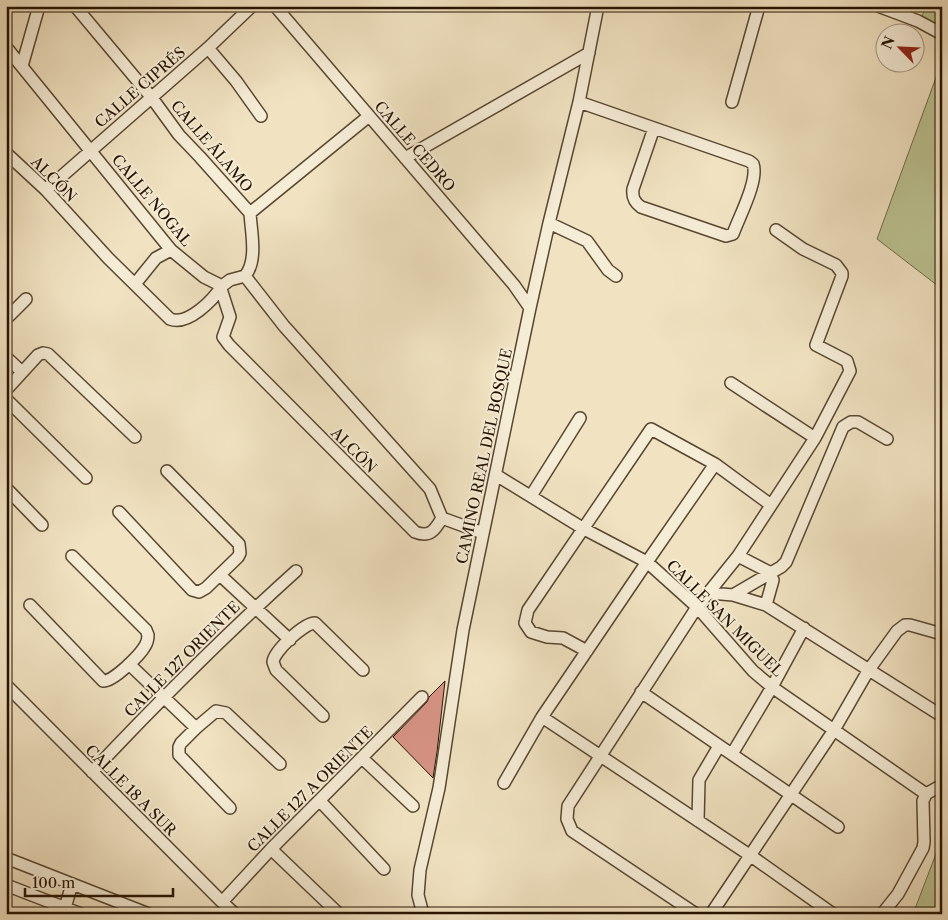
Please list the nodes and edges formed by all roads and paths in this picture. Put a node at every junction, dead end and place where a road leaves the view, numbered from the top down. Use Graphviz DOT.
graph roads {
  1 [pos="39,6"];
  2 [pos="75,6"];
  3 [pos="252,6"];
  4 [pos="275,6"];
  5 [pos="598,6"];
  6 [pos="759,6"];
  7 [pos="878,6"];
  8 [pos="942,34"];
  9 [pos="6,47"];
  10 [pos="208,48"];
  11 [pos="589,53"];
  12 [pos="22,66"];
  13 [pos="152,98"];
  14 [pos="579,102"];
  15 [pos="732,102"];
  16 [pos="261,116"];
  17 [pos="369,116"];
  18 [pos="654,128"];
  19 [pos="91,150"];
  20 [pos="6,152"];
  21 [pos="406,158"];
  22 [pos="46,190"];
  23 [pos="250,213"];
  24 [pos="549,223"];
  25 [pos="776,230"];
  26 [pos="171,250"];
  27 [pos="245,276"];
  28 [pos="616,276"];
  29 [pos="135,284"];
  30 [pos="221,287"];
  31 [pos="26,299"];
  32 [pos="530,308"];
  33 [pos="6,319"];
  34 [pos="6,357"];
  35 [pos="22,372"];
  36 [pos="731,383"];
  37 [pos="6,390"];
  38 [pos="6,399"];
  39 [pos="580,418"];
  40 [pos="135,437"];
  41 [pos="815,438"];
  42 [pos="887,439"];
  43 [pos="715,464"];
  44 [pos="167,470"];
  45 [pos="496,475"];
  46 [pos="86,478"];
  47 [pos="6,488"];
  48 [pos="532,496"];
  49 [pos="771,505"];
  50 [pos="119,512"];
  51 [pos="442,518"];
  52 [pos="42,525"];
  53 [pos="584,529"];
  54 [pos="483,533"];
  55 [pos="72,556"];
  56 [pos="738,556"];
  57 [pos="647,562"];
  58 [pos="296,571"];
  59 [pos="769,572"];
  60 [pos="220,575"];
  61 [pos="710,593"];
  62 [pos="733,595"];
  63 [pos="30,605"];
  64 [pos="766,605"];
  65 [pos="255,607"];
  66 [pos="697,607"];
  67 [pos="804,628"];
  68 [pos="942,634"];
  69 [pos="290,640"];
  70 [pos="587,651"];
  71 [pos="129,664"];
  72 [pos="363,670"];
  73 [pos="868,671"];
  74 [pos="6,685"];
  75 [pos="772,687"];
  76 [pos="641,692"];
  77 [pos="164,696"];
  78 [pos="422,697"];
  79 [pos="323,716"];
  80 [pos="942,716"];
  81 [pos="542,717"];
  82 [pos="196,728"];
  83 [pos="834,730"];
  84 [pos="719,746"];
  85 [pos="732,754"];
  86 [pos="600,757"];
  87 [pos="362,758"];
  88 [pos="280,764"];
  89 [pos="92,772"];
  90 [pos="504,783"];
  91 [pos="942,785"];
  92 [pos="790,794"];
  93 [pos="926,794"];
  94 [pos="320,801"];
  95 [pos="413,806"];
  96 [pos="230,808"];
  97 [pos="698,821"];
  98 [pos="838,827"];
  99 [pos="272,849"];
  100 [pos="751,856"];
  101 [pos="6,858"];
  102 [pos="384,869"];
  103 [pos="72,884"];
  104 [pos="6,885"];
  105 [pos="222,902"];
  106 [pos="65,908"];
  107 [pos="132,910"];
  108 [pos="81,914"];
  109 [pos="149,914"];
  110 [pos="235,914"];
  111 [pos="339,914"];
  112 [pos="422,914"];
  113 [pos="696,914"];
  114 [pos="711,914"];
  115 [pos="833,914"];
  116 [pos="882,914"];
  1 -- 12 [label="street"];
  2 -- 13 [label="street, CALLE ÁLAMO"];
  3 -- 10 [label="street, CALLE CIPRÉS"];
  4 -- 17 [label="street, CALLE CEDRO"];
  5 -- 11 [label="street, CAMINO REAL DEL BOSQUE"];
  6 -- 15 [label="street"];
  7 -- 8 [label="street"];
  9 -- 12 [label="street, CALLE NOGAL"];
  10 -- 13 [label="street, CALLE CIPRÉS"];
  10 -- 16 [label="street"];
  11 -- 14 [label="street, CAMINO REAL DEL BOSQUE"];
  11 -- 21 [label="street"];
  12 -- 19 [label="street, CALLE NOGAL"];
  13 -- 19 [label="street, CALLE CIPRÉS"];
  13 -- 23 [label="street, CALLE ÁLAMO"];
  14 -- 18 [label="street"];
  14 -- 24 [label="street, CAMINO REAL DEL BOSQUE"];
  17 -- 21 [label="street, CALLE CEDRO"];
  17 -- 23 [label="street"];
  18 -- 18 [label="street"];
  19 -- 22 [label="street, CALLE CIPRÉS"];
  19 -- 26 [label="street, CALLE NOGAL"];
  20 -- 22 [label="street, ALCÓN"];
  21 -- 32 [label="street, CALLE CEDRO"];
  22 -- 29 [label="street, ALCÓN"];
  23 -- 27 [label="street"];
  24 -- 28 [label="street"];
  24 -- 32 [label="street, CAMINO REAL DEL BOSQUE"];
  25 -- 41 [label="street"];
  26 -- 29 [label="street"];
  26 -- 30 [label="street, CALLE NOGAL"];
  27 -- 30 [label="street"];
  27 -- 51 [label="street"];
  29 -- 30 [label="street, ALCÓN"];
  30 -- 51 [label="street, ALCÓN"];
  31 -- 33 [label="street"];
  32 -- 45 [label="street, CAMINO REAL DEL BOSQUE"];
  34 -- 35 [label="street"];
  35 -- 37 [label="street"];
  35 -- 40 [label="street"];
  36 -- 41 [label="street"];
  38 -- 46 [label="street"];
  39 -- 48 [label="street"];
  41 -- 49 [label="street"];
  42 -- 59 [label="street"];
  43 -- 49 [label="street"];
  43 -- 53 [label="street"];
  43 -- 57 [label="street"];
  44 -- 60 [label="street"];
  45 -- 48 [label="street, CALLE SAN MIGUEL"];
  45 -- 54 [label="street, CAMINO REAL DEL BOSQUE"];
  47 -- 52 [label="street"];
  48 -- 53 [label="street, CALLE SAN MIGUEL"];
  49 -- 56 [label="street"];
  50 -- 60 [label="street"];
  51 -- 54 [label="street"];
  53 -- 57 [label="street, CALLE SAN MIGUEL"];
  53 -- 70 [label="street"];
  54 -- 112 [label="street, CAMINO REAL DEL BOSQUE"];
  55 -- 71 [label="street"];
  56 -- 59 [label="street"];
  56 -- 61 [label="street"];
  57 -- 66 [label="street, CALLE SAN MIGUEL"];
  57 -- 70 [label="street"];
  58 -- 65 [label="street, CALLE 127 ORIENTE"];
  59 -- 62 [label="street"];
  59 -- 64 [label="street"];
  60 -- 65 [label="street"];
  61 -- 62 [label="street"];
  61 -- 66 [label="street"];
  62 -- 64 [label="street"];
  63 -- 71 [label="street"];
  64 -- 67 [label="street"];
  65 -- 69 [label="street"];
  65 -- 77 [label="street, CALLE 127 ORIENTE"];
  66 -- 75 [label="street, CALLE SAN MIGUEL"];
  66 -- 76 [label="street"];
  67 -- 73 [label="street"];
  67 -- 75 [label="street"];
  68 -- 73 [label="street"];
  69 -- 72 [label="street"];
  69 -- 79 [label="street"];
  70 -- 81 [label="street"];
  71 -- 77 [label="street"];
  73 -- 80 [label="street"];
  73 -- 83 [label="street"];
  74 -- 89 [label="street, CALLE 18 A SUR"];
  75 -- 83 [label="street, CALLE SAN MIGUEL"];
  75 -- 85 [label="street"];
  76 -- 84 [label="street"];
  76 -- 86 [label="street"];
  77 -- 82 [label="street"];
  77 -- 89 [label="street, CALLE 127 ORIENTE"];
  78 -- 87 [label="street, CALLE 127 A ORIENTE"];
  81 -- 86 [label="street"];
  81 -- 90 [label="street"];
  82 -- 88 [label="street"];
  82 -- 96 [label="street"];
  83 -- 92 [label="street"];
  83 -- 93 [label="street, CALLE SAN MIGUEL"];
  84 -- 85 [label="street"];
  84 -- 97 [label="street"];
  85 -- 92 [label="street"];
  86 -- 97 [label="street"];
  86 -- 113 [label="street"];
  87 -- 94 [label="street, CALLE 127 A ORIENTE"];
  87 -- 95 [label="street"];
  89 -- 105 [label="street, CALLE 18 A SUR"];
  91 -- 93 [label="street"];
  92 -- 98 [label="street"];
  92 -- 100 [label="street"];
  93 -- 116 [label="street"];
  94 -- 99 [label="street, CALLE 127 A ORIENTE"];
  94 -- 102 [label="street"];
  97 -- 100 [label="street"];
  99 -- 105 [label="street, CALLE 127 A ORIENTE"];
  99 -- 111 [label="street"];
  100 -- 114 [label="street"];
  100 -- 115 [label="street"];
  101 -- 103 [label="street"];
  103 -- 106 [label="street"];
  103 -- 107 [label="street"];
  104 -- 106 [label="street"];
  105 -- 110 [label="street, CALLE 18 A SUR"];
  106 -- 108 [label="street"];
  107 -- 109 [label="street"];
}
